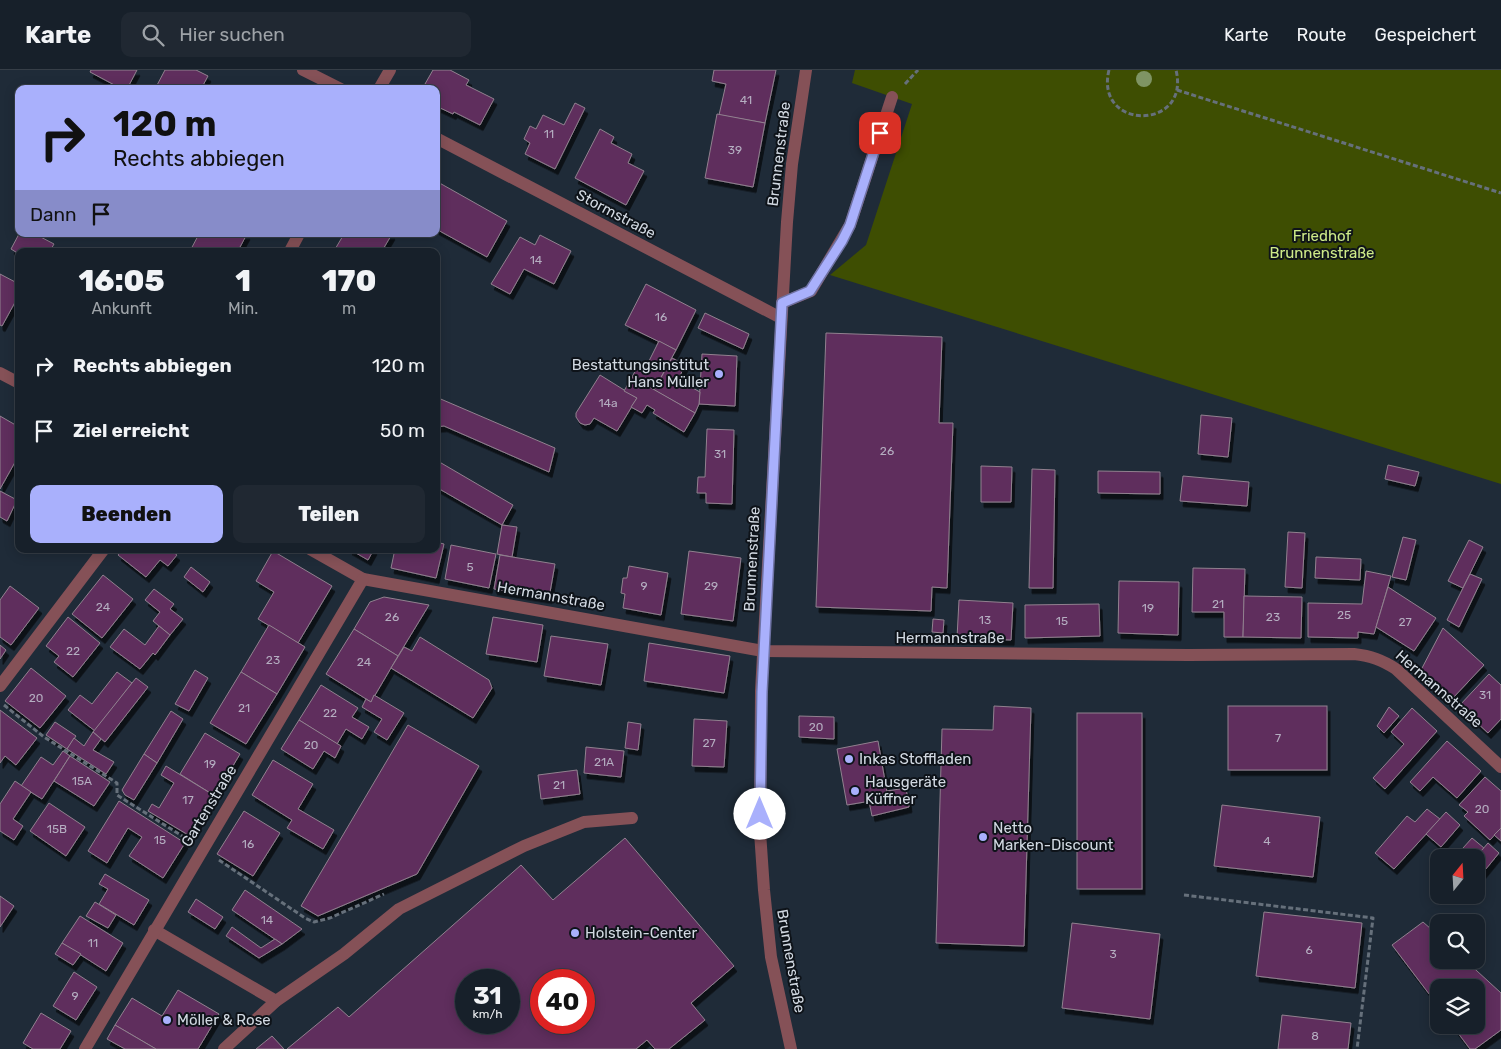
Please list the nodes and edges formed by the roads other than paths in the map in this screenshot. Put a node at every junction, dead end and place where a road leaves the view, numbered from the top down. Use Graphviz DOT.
graph roads {
  1 [pos="303,70"];
  2 [pos="390,70"];
  3 [pos="806,70"];
  4 [pos="333,85"];
  5 [pos="382,85"];
  6 [pos="892,97"];
  7 [pos="440,140"];
  8 [pos="782,303"];
  9 [pos="781,318"];
  10 [pos="0,373"];
  11 [pos="15,381"];
  12 [pos="101,553"];
  13 [pos="317,553"];
  14 [pos="363,579"];
  15 [pos="764,651"];
  16 [pos="0,686"];
  17 [pos="1501,766"];
  18 [pos="632,818"];
  19 [pos="154,930"];
  20 [pos="276,1001"];
  21 [pos="85,1049"];
  22 [pos="224,1049"];
  23 [pos="791,1049"];
  1 -- 4 [label="street"];
  2 -- 5 [label="street"];
  3 -- 8 [label="street, Brunnenstraße"];
  6 -- 8 [label="street"];
  7 -- 9 [label="street, Stormstraße"];
  8 -- 9 [label="street, Brunnenstraße"];
  9 -- 15 [label="street, Brunnenstraße"];
  10 -- 11 [label="street"];
  12 -- 16 [label="street"];
  13 -- 14 [label="street, Hermannstraße"];
  14 -- 15 [label="street, Hermannstraße"];
  14 -- 19 [label="street, Gartenstraße"];
  15 -- 17 [label="street, Hermannstraße"];
  15 -- 23 [label="street, Brunnenstraße"];
  18 -- 20 [label="street"];
  19 -- 20 [label="street"];
  19 -- 21 [label="street, Gartenstraße"];
  20 -- 22 [label="street"];
}
